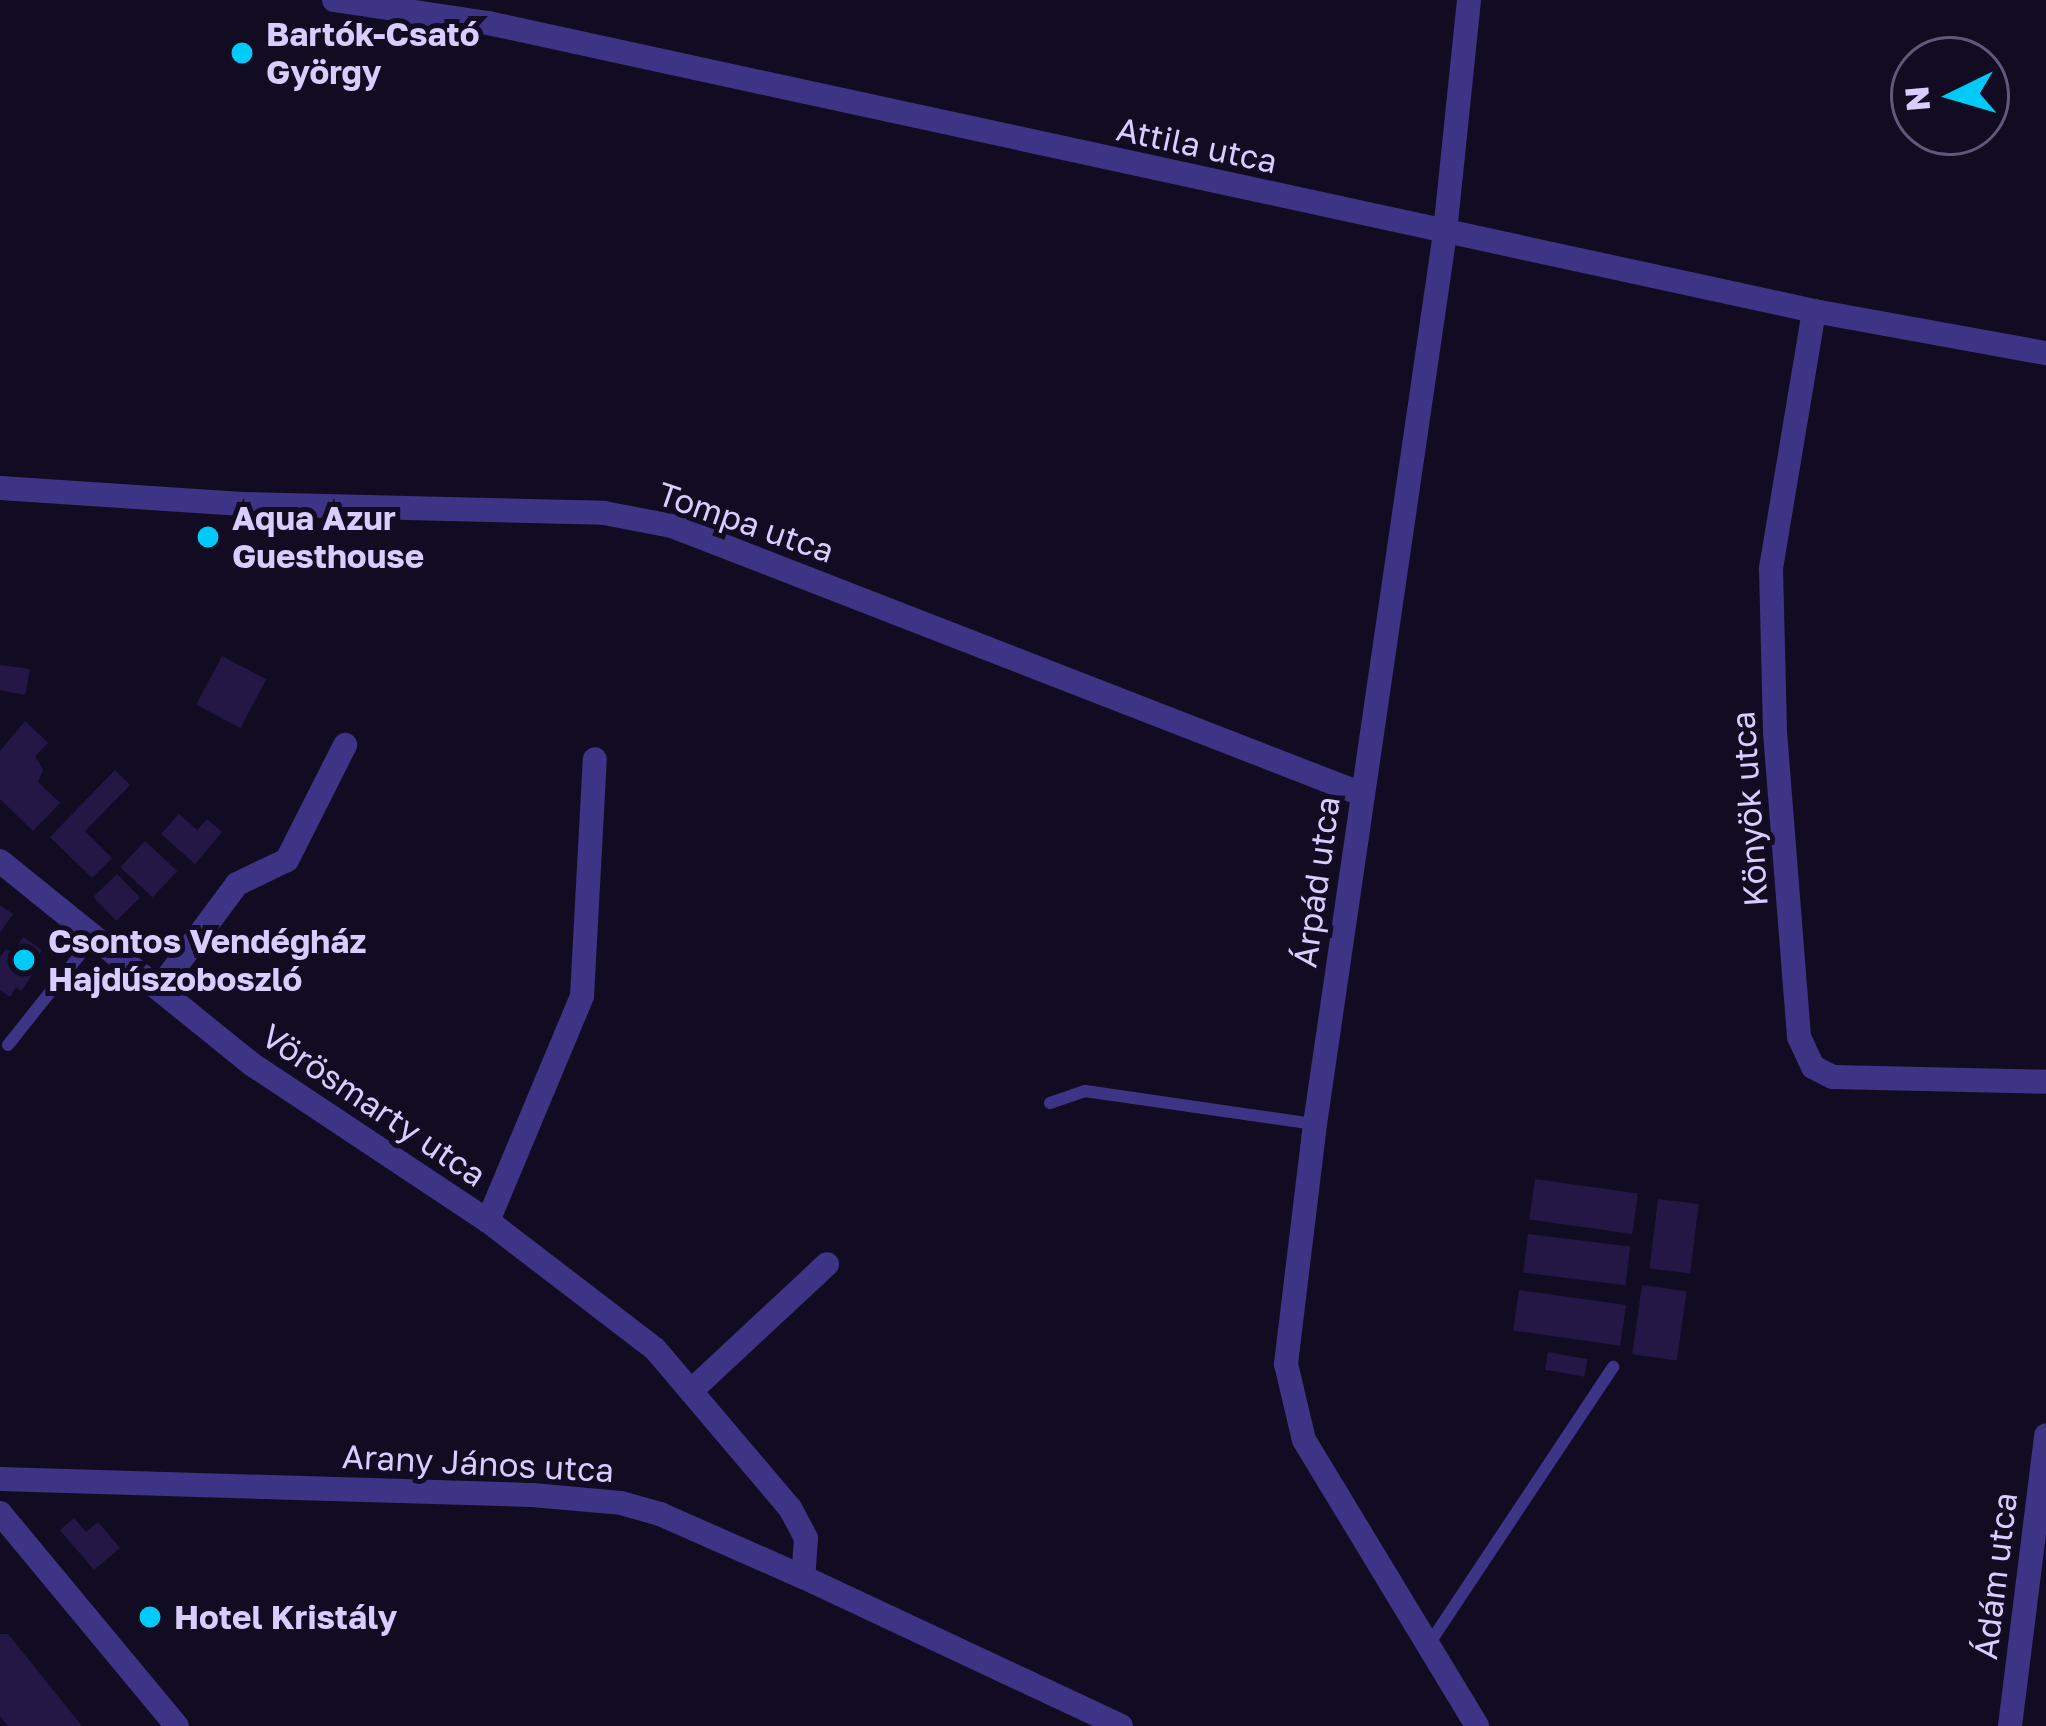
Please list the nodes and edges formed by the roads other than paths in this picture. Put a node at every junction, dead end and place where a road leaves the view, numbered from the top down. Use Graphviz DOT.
graph roads {
  1 [pos="334,0"];
  2 [pos="1468,0"];
  3 [pos="1445,232"];
  4 [pos="1814,311"];
  5 [pos="2046,353"];
  6 [pos="0,488"];
  7 [pos="345,746"];
  8 [pos="595,759"];
  9 [pos="1362,794"];
  10 [pos="0,861"];
  11 [pos="94,937"];
  12 [pos="159,989"];
  13 [pos="8,1045"];
  14 [pos="2046,1082"];
  15 [pos="1050,1103"];
  16 [pos="1315,1124"];
  17 [pos="488,1221"];
  18 [pos="827,1264"];
  19 [pos="1613,1367"];
  20 [pos="691,1391"];
  21 [pos="2046,1435"];
  22 [pos="0,1479"];
  23 [pos="1,1520"];
  24 [pos="803,1576"];
  25 [pos="1429,1644"];
  26 [pos="177,1726"];
  27 [pos="1120,1726"];
  28 [pos="1477,1726"];
  29 [pos="2010,1726"];
  1 -- 3 [label="street, Attila utca"];
  2 -- 3 [label="street, Árpád utca"];
  3 -- 4 [label="street, Attila utca"];
  3 -- 9 [label="street, Árpád utca"];
  4 -- 5 [label="street, Attila utca"];
  4 -- 14 [label="street, Könyök utca"];
  6 -- 9 [label="street, Tompa utca"];
  7 -- 12 [label="street"];
  8 -- 17 [label="street, Vörösmarty utca"];
  9 -- 16 [label="street, Árpád utca"];
  10 -- 11 [label="street, Vörösmarty utca"];
  11 -- 12 [label="street, Vörösmarty utca"];
  11 -- 13 [label="lane"];
  12 -- 17 [label="street, Vörösmarty utca"];
  15 -- 16 [label="lane"];
  16 -- 25 [label="street, Árpád utca"];
  17 -- 20 [label="street, Vörösmarty utca"];
  18 -- 20 [label="street"];
  19 -- 25 [label="lane"];
  20 -- 24 [label="street, Vörösmarty utca"];
  21 -- 29 [label="street, Ádám utca"];
  22 -- 24 [label="street, Arany János utca"];
  23 -- 26 [label="street"];
  24 -- 27 [label="street, Arany János utca"];
  25 -- 28 [label="street, Árpád utca"];
}
